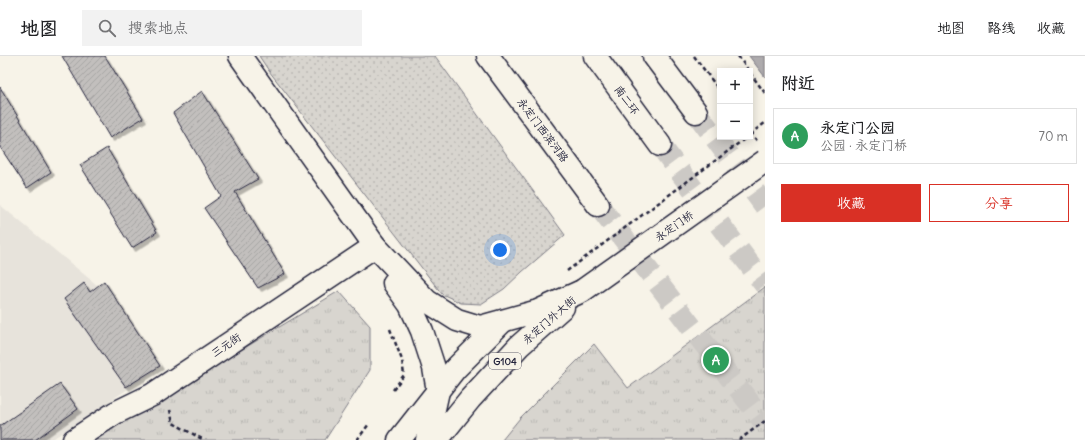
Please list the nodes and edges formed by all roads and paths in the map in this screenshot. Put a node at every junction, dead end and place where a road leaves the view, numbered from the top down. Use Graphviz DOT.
graph roads {
  1 [pos="225,56"];
  2 [pos="240,56"];
  3 [pos="488,56"];
  4 [pos="595,56"];
  5 [pos="654,56"];
  6 [pos="694,56"];
  7 [pos="738,56"];
  8 [pos="746,68"];
  9 [pos="753,77"];
  10 [pos="717,87"];
  11 [pos="765,92"];
  12 [pos="696,112"];
  13 [pos="765,123"];
  14 [pos="753,132"];
  15 [pos="743,140"];
  16 [pos="660,145"];
  17 [pos="765,161"];
  18 [pos="598,205"];
  19 [pos="372,248"];
  20 [pos="567,271"];
  21 [pos="582,291"];
  22 [pos="503,321"];
  23 [pos="390,329"];
  24 [pos="165,386"];
  25 [pos="393,390"];
  26 [pos="438,391"];
  27 [pos="765,420"];
  28 [pos="369,424"];
  29 [pos="74,440"];
  30 [pos="204,440"];
  31 [pos="357,440"];
  32 [pos="399,440"];
  33 [pos="427,440"];
  34 [pos="437,440"];
  35 [pos="739,440"];
  1 -- 19 [label="main road"];
  2 -- 19 [label="main road"];
  3 -- 18 [label="main road, 永定门西滨河路"];
  4 -- 16 [label="main road, 南二环"];
  5 -- 12 [label="main road"];
  6 -- 10 [label="path"];
  7 -- 8 [label="path"];
  9 -- 11 [label="path"];
  13 -- 14 [label="path, bridge"];
  15 -- 20 [label="path, bridge"];
  17 -- 21 [label="main road, 永定门桥, bridge"];
  19 -- 22 [label="main road"];
  19 -- 24 [label="main road, 三元街"];
  19 -- 26 [label="main road"];
  21 -- 22 [label="main road"];
  21 -- 34 [label="main road, 永定门外大街 / G104"];
  22 -- 26 [label="main road"];
  23 -- 25 [label="path"];
  24 -- 29 [label="main road, 三元街"];
  24 -- 30 [label="path"];
  26 -- 32 [label="main road"];
  26 -- 33 [label="main road"];
  27 -- 35 [label="path, bridge"];
  28 -- 31 [label="path"];
}
